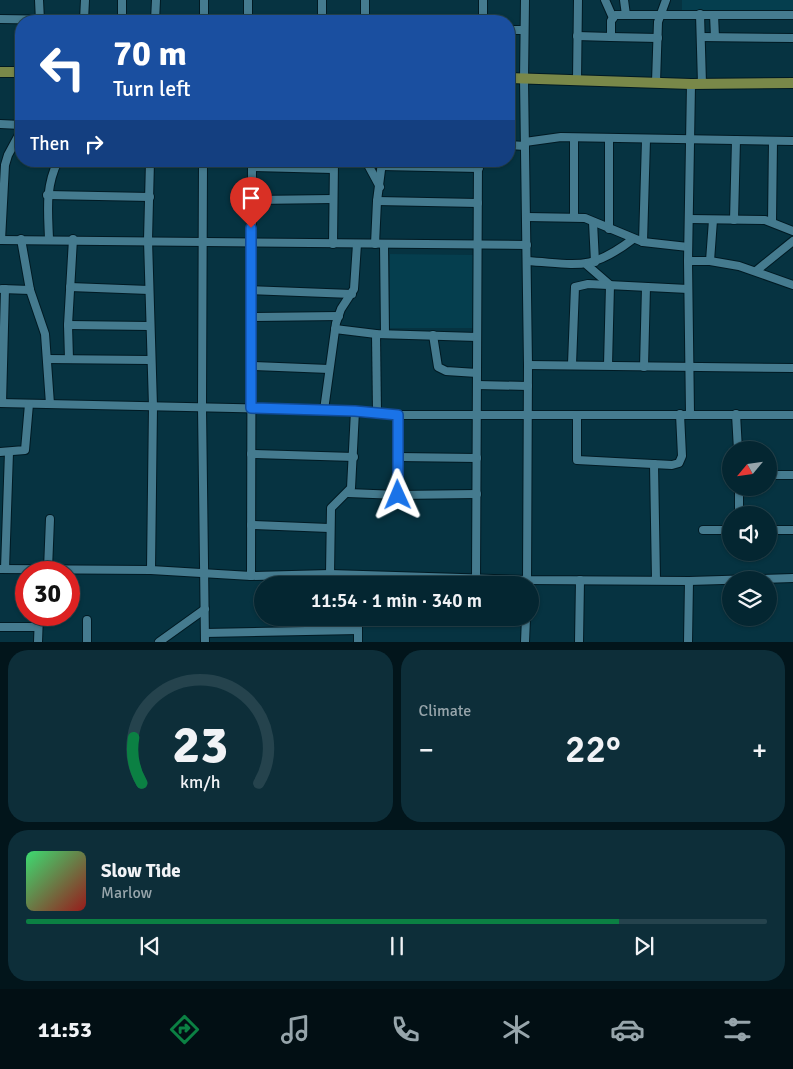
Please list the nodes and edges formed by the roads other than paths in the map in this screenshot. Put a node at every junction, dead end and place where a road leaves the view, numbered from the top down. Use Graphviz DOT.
graph roads {
  1 [pos="39,0"];
  2 [pos="85,0"];
  3 [pos="122,0"];
  4 [pos="156,0"];
  5 [pos="204,0"];
  6 [pos="248,0"];
  7 [pos="322,0"];
  8 [pos="365,0"];
  9 [pos="483,0"];
  10 [pos="525,0"];
  11 [pos="578,0"];
  12 [pos="605,0"];
  13 [pos="624,0"];
  14 [pos="666,0"];
  15 [pos="700,14"];
  16 [pos="40,15"];
  17 [pos="84,15"];
  18 [pos="122,15"];
  19 [pos="155,15"];
  20 [pos="204,15"];
  21 [pos="248,15"];
  22 [pos="322,15"];
  23 [pos="365,15"];
  24 [pos="483,15"];
  25 [pos="626,15"];
  26 [pos="661,15"];
  27 [pos="714,15"];
  28 [pos="793,15"];
  29 [pos="613,18"];
  30 [pos="0,19"];
  31 [pos="15,19"];
  32 [pos="515,30"];
  33 [pos="524,30"];
  34 [pos="578,36"];
  35 [pos="611,37"];
  36 [pos="701,37"];
  37 [pos="715,37"];
  38 [pos="658,38"];
  39 [pos="793,38"];
  40 [pos="0,72"];
  41 [pos="15,72"];
  42 [pos="515,78"];
  43 [pos="524,79"];
  44 [pos="577,80"];
  45 [pos="656,82"];
  46 [pos="793,83"];
  47 [pos="696,84"];
  48 [pos="0,124"];
  49 [pos="15,125"];
  50 [pos="574,138"];
  51 [pos="609,139"];
  52 [pos="646,140"];
  53 [pos="736,140"];
  54 [pos="691,141"];
  55 [pos="773,141"];
  56 [pos="793,141"];
  57 [pos="525,144"];
  58 [pos="515,145"];
  59 [pos="15,148"];
  60 [pos="3,160"];
  61 [pos="54,167"];
  62 [pos="150,167"];
  63 [pos="204,167"];
  64 [pos="252,167"];
  65 [pos="333,167"];
  66 [pos="369,167"];
  67 [pos="382,167"];
  68 [pos="478,167"];
  69 [pos="380,187"];
  70 [pos="2,195"];
  71 [pos="47,195"];
  72 [pos="150,197"];
  73 [pos="333,199"];
  74 [pos="251,200"];
  75 [pos="376,200"];
  76 [pos="478,203"];
  77 [pos="526,217"];
  78 [pos="574,217"];
  79 [pos="689,220"];
  80 [pos="713,220"];
  81 [pos="734,220"];
  82 [pos="593,222"];
  83 [pos="772,222"];
  84 [pos="609,229"];
  85 [pos="793,231"];
  86 [pos="49,238"];
  87 [pos="21,239"];
  88 [pos="73,239"];
  89 [pos="632,239"];
  90 [pos="0,240"];
  91 [pos="148,240"];
  92 [pos="793,241"];
  93 [pos="203,242"];
  94 [pos="643,242"];
  95 [pos="250,243"];
  96 [pos="333,244"];
  97 [pos="357,244"];
  98 [pos="375,244"];
  99 [pos="384,244"];
  100 [pos="477,245"];
  101 [pos="527,246"];
  102 [pos="688,247"];
  103 [pos="527,261"];
  104 [pos="688,261"];
  105 [pos="710,261"];
  106 [pos="591,264"];
  107 [pos="756,271"];
  108 [pos="610,286"];
  109 [pos="793,286"];
  110 [pos="70,287"];
  111 [pos="646,287"];
  112 [pos="3,289"];
  113 [pos="688,289"];
  114 [pos="30,290"];
  115 [pos="149,290"];
  116 [pos="250,290"];
  117 [pos="352,294"];
  118 [pos="339,316"];
  119 [pos="252,317"];
  120 [pos="68,325"];
  121 [pos="149,326"];
  122 [pos="335,329"];
  123 [pos="385,333"];
  124 [pos="376,334"];
  125 [pos="433,335"];
  126 [pos="477,337"];
  127 [pos="2,358"];
  128 [pos="48,359"];
  129 [pos="69,359"];
  130 [pos="150,360"];
  131 [pos="572,364"];
  132 [pos="528,365"];
  133 [pos="608,365"];
  134 [pos="252,366"];
  135 [pos="644,367"];
  136 [pos="690,367"];
  137 [pos="793,368"];
  138 [pos="329,369"];
  139 [pos="477,373"];
  140 [pos="477,385"];
  141 [pos="528,386"];
  142 [pos="1,403"];
  143 [pos="28,404"];
  144 [pos="50,404"];
  145 [pos="153,406"];
  146 [pos="202,407"];
  147 [pos="251,408"];
  148 [pos="324,410"];
  149 [pos="355,411"];
  150 [pos="377,413"];
  151 [pos="477,414"];
  152 [pos="680,414"];
  153 [pos="690,414"];
  154 [pos="736,414"];
  155 [pos="398,415"];
  156 [pos="577,415"];
  157 [pos="793,415"];
  158 [pos="526,416"];
  159 [pos="738,441"];
  160 [pos="0,452"];
  161 [pos="9,452"];
  162 [pos="251,454"];
  163 [pos="354,457"];
  164 [pos="398,457"];
  165 [pos="477,458"];
  166 [pos="654,464"];
  167 [pos="793,474"];
  168 [pos="778,475"];
  169 [pos="348,493"];
  170 [pos="477,494"];
  171 [pos="398,495"];
  172 [pos="50,519"];
  173 [pos="251,525"];
  174 [pos="330,528"];
  175 [pos="703,530"];
  176 [pos="722,530"];
  177 [pos="777,530"];
  178 [pos="793,530"];
  179 [pos="45,561"];
  180 [pos="2,569"];
  181 [pos="15,569"];
  182 [pos="80,570"];
  183 [pos="151,570"];
  184 [pos="205,572"];
  185 [pos="330,574"];
  186 [pos="251,576"];
  187 [pos="338,576"];
  188 [pos="476,576"];
  189 [pos="528,576"];
  190 [pos="793,578"];
  191 [pos="580,580"];
  192 [pos="656,580"];
  193 [pos="689,581"];
  194 [pos="539,582"];
  195 [pos="206,609"];
  196 [pos="87,620"];
  197 [pos="358,626"];
  198 [pos="526,626"];
  199 [pos="0,627"];
  200 [pos="38,627"];
  201 [pos="358,630"];
  202 [pos="245,632"];
  203 [pos="278,632"];
  204 [pos="205,637"];
  205 [pos="38,642"];
  206 [pos="87,642"];
  207 [pos="159,642"];
  208 [pos="245,642"];
  209 [pos="278,642"];
  210 [pos="358,642"];
  211 [pos="525,642"];
  212 [pos="579,642"];
  213 [pos="688,642"];
  1 -- 16 [label="street"];
  2 -- 17 [label="street"];
  3 -- 18 [label="street"];
  4 -- 19 [label="street"];
  5 -- 20 [label="street"];
  6 -- 21 [label="street"];
  7 -- 22 [label="street"];
  8 -- 23 [label="street"];
  9 -- 24 [label="street"];
  10 -- 33 [label="street"];
  11 -- 34 [label="street"];
  12 -- 29 [label="street"];
  13 -- 25 [label="street"];
  14 -- 26 [label="street"];
  15 -- 26 [label="street"];
  15 -- 27 [label="street"];
  15 -- 36 [label="street"];
  25 -- 26 [label="street"];
  25 -- 29 [label="street"];
  26 -- 38 [label="street"];
  27 -- 28 [label="street"];
  27 -- 37 [label="street"];
  29 -- 35 [label="street"];
  30 -- 31 [label="street"];
  32 -- 33 [label="street"];
  33 -- 43 [label="street"];
  34 -- 35 [label="street"];
  34 -- 44 [label="street"];
  35 -- 38 [label="street"];
  36 -- 37 [label="street"];
  36 -- 47 [label="street"];
  37 -- 39 [label="street"];
  38 -- 45 [label="street"];
  40 -- 41 [label="main road"];
  42 -- 43 [label="main road"];
  43 -- 44 [label="main road"];
  43 -- 57 [label="street"];
  44 -- 45 [label="main road"];
  45 -- 47 [label="main road"];
  46 -- 47 [label="main road"];
  47 -- 54 [label="street"];
  48 -- 49 [label="street"];
  50 -- 51 [label="street"];
  50 -- 57 [label="street"];
  50 -- 78 [label="street"];
  51 -- 52 [label="street"];
  51 -- 84 [label="street"];
  52 -- 54 [label="street"];
  52 -- 94 [label="street"];
  53 -- 54 [label="street"];
  53 -- 55 [label="street"];
  53 -- 81 [label="street"];
  54 -- 79 [label="street"];
  55 -- 56 [label="street"];
  55 -- 83 [label="street"];
  57 -- 58 [label="street"];
  57 -- 77 [label="street"];
  59 -- 60 [label="street"];
  60 -- 70 [label="street"];
  61 -- 71 [label="street"];
  62 -- 72 [label="street"];
  63 -- 93 [label="street"];
  64 -- 74 [label="street"];
  65 -- 73 [label="street"];
  66 -- 69 [label="street"];
  67 -- 69 [label="street"];
  68 -- 76 [label="street"];
  69 -- 75 [label="street"];
  70 -- 90 [label="street"];
  71 -- 72 [label="street"];
  71 -- 86 [label="street"];
  72 -- 91 [label="street"];
  73 -- 74 [label="street"];
  73 -- 96 [label="street"];
  74 -- 95 [label="street"];
  75 -- 76 [label="street"];
  75 -- 98 [label="street"];
  76 -- 100 [label="street"];
  77 -- 78 [label="street"];
  77 -- 101 [label="street"];
  78 -- 82 [label="street"];
  79 -- 80 [label="street"];
  79 -- 102 [label="street"];
  80 -- 81 [label="street"];
  80 -- 105 [label="street"];
  81 -- 83 [label="street"];
  82 -- 84 [label="street"];
  82 -- 106 [label="street"];
  83 -- 85 [label="street"];
  84 -- 89 [label="street"];
  86 -- 87 [label="street"];
  86 -- 88 [label="street"];
  87 -- 90 [label="street"];
  87 -- 114 [label="street"];
  88 -- 91 [label="street"];
  88 -- 110 [label="street"];
  89 -- 94 [label="street"];
  89 -- 106 [label="street"];
  91 -- 93 [label="street"];
  91 -- 115 [label="street"];
  92 -- 107 [label="street"];
  93 -- 95 [label="street"];
  93 -- 146 [label="street"];
  94 -- 102 [label="street"];
  95 -- 96 [label="street"];
  95 -- 116 [label="street"];
  96 -- 97 [label="street"];
  97 -- 98 [label="street"];
  97 -- 117 [label="street"];
  98 -- 99 [label="street"];
  99 -- 100 [label="street"];
  99 -- 123 [label="street"];
  100 -- 101 [label="street"];
  100 -- 126 [label="street"];
  101 -- 103 [label="street"];
  102 -- 104 [label="street"];
  103 -- 106 [label="street"];
  103 -- 132 [label="street"];
  104 -- 105 [label="street"];
  104 -- 113 [label="street"];
  105 -- 107 [label="street"];
  106 -- 108 [label="street"];
  107 -- 109 [label="street"];
  108 -- 111 [label="street"];
  108 -- 131 [label="street"];
  108 -- 133 [label="street"];
  110 -- 115 [label="street"];
  110 -- 120 [label="street"];
  111 -- 113 [label="street"];
  111 -- 135 [label="street"];
  112 -- 114 [label="street"];
  112 -- 127 [label="street"];
  113 -- 136 [label="street"];
  114 -- 128 [label="street"];
  115 -- 121 [label="street"];
  116 -- 117 [label="street"];
  116 -- 119 [label="street"];
  117 -- 118 [label="street"];
  118 -- 119 [label="street"];
  118 -- 122 [label="street"];
  119 -- 134 [label="street"];
  120 -- 121 [label="street"];
  120 -- 129 [label="street"];
  121 -- 130 [label="street"];
  122 -- 124 [label="street"];
  122 -- 138 [label="street"];
  123 -- 124 [label="street"];
  123 -- 125 [label="street"];
  124 -- 150 [label="street"];
  125 -- 126 [label="street"];
  125 -- 139 [label="street"];
  126 -- 139 [label="street"];
  127 -- 142 [label="street"];
  128 -- 129 [label="street"];
  128 -- 144 [label="street"];
  129 -- 130 [label="street"];
  130 -- 145 [label="street"];
  131 -- 132 [label="street"];
  131 -- 133 [label="street"];
  132 -- 141 [label="street"];
  133 -- 135 [label="street"];
  134 -- 138 [label="street"];
  134 -- 147 [label="street"];
  135 -- 136 [label="street"];
  136 -- 137 [label="street"];
  136 -- 153 [label="street"];
  138 -- 148 [label="street"];
  139 -- 140 [label="street"];
  140 -- 141 [label="street"];
  140 -- 151 [label="street"];
  141 -- 158 [label="street"];
  142 -- 143 [label="street"];
  143 -- 144 [label="street"];
  143 -- 161 [label="street"];
  144 -- 145 [label="street"];
  145 -- 146 [label="street"];
  145 -- 183 [label="street"];
  146 -- 147 [label="street"];
  146 -- 184 [label="street"];
  147 -- 148 [label="street"];
  147 -- 162 [label="street"];
  148 -- 149 [label="street"];
  149 -- 150 [label="street"];
  149 -- 163 [label="street"];
  150 -- 155 [label="street"];
  151 -- 155 [label="street"];
  151 -- 158 [label="street"];
  151 -- 165 [label="street"];
  152 -- 153 [label="street"];
  152 -- 156 [label="street"];
  152 -- 166 [label="street"];
  153 -- 154 [label="street"];
  154 -- 157 [label="street"];
  154 -- 159 [label="street"];
  155 -- 164 [label="street"];
  156 -- 158 [label="street"];
  156 -- 166 [label="street"];
  158 -- 189 [label="street"];
  160 -- 161 [label="street"];
  161 -- 180 [label="street"];
  162 -- 163 [label="street"];
  162 -- 173 [label="street"];
  163 -- 169 [label="street"];
  164 -- 165 [label="street"];
  164 -- 171 [label="street"];
  165 -- 170 [label="street"];
  166 -- 192 [label="street"];
  167 -- 168 [label="street"];
  169 -- 171 [label="street"];
  169 -- 174 [label="street"];
  170 -- 171 [label="street"];
  170 -- 188 [label="street"];
  172 -- 179 [label="street"];
  173 -- 174 [label="street"];
  173 -- 186 [label="street"];
  174 -- 185 [label="street"];
  175 -- 176 [label="street"];
  177 -- 178 [label="street"];
  180 -- 181 [label="street"];
  182 -- 183 [label="street"];
  183 -- 184 [label="street"];
  184 -- 186 [label="street"];
  184 -- 195 [label="street"];
  185 -- 186 [label="street"];
  185 -- 187 [label="street"];
  190 -- 193 [label="street"];
  191 -- 192 [label="street"];
  191 -- 194 [label="street"];
  191 -- 212 [label="street"];
  192 -- 193 [label="street"];
  193 -- 213 [label="street"];
  195 -- 204 [label="street"];
  195 -- 207 [label="street"];
  196 -- 206 [label="street"];
  197 -- 201 [label="street"];
  198 -- 211 [label="street"];
  199 -- 200 [label="street"];
  200 -- 205 [label="street"];
  201 -- 203 [label="street"];
  201 -- 210 [label="street"];
  202 -- 203 [label="street"];
  202 -- 204 [label="street"];
  202 -- 208 [label="street"];
  203 -- 209 [label="street"];
}
